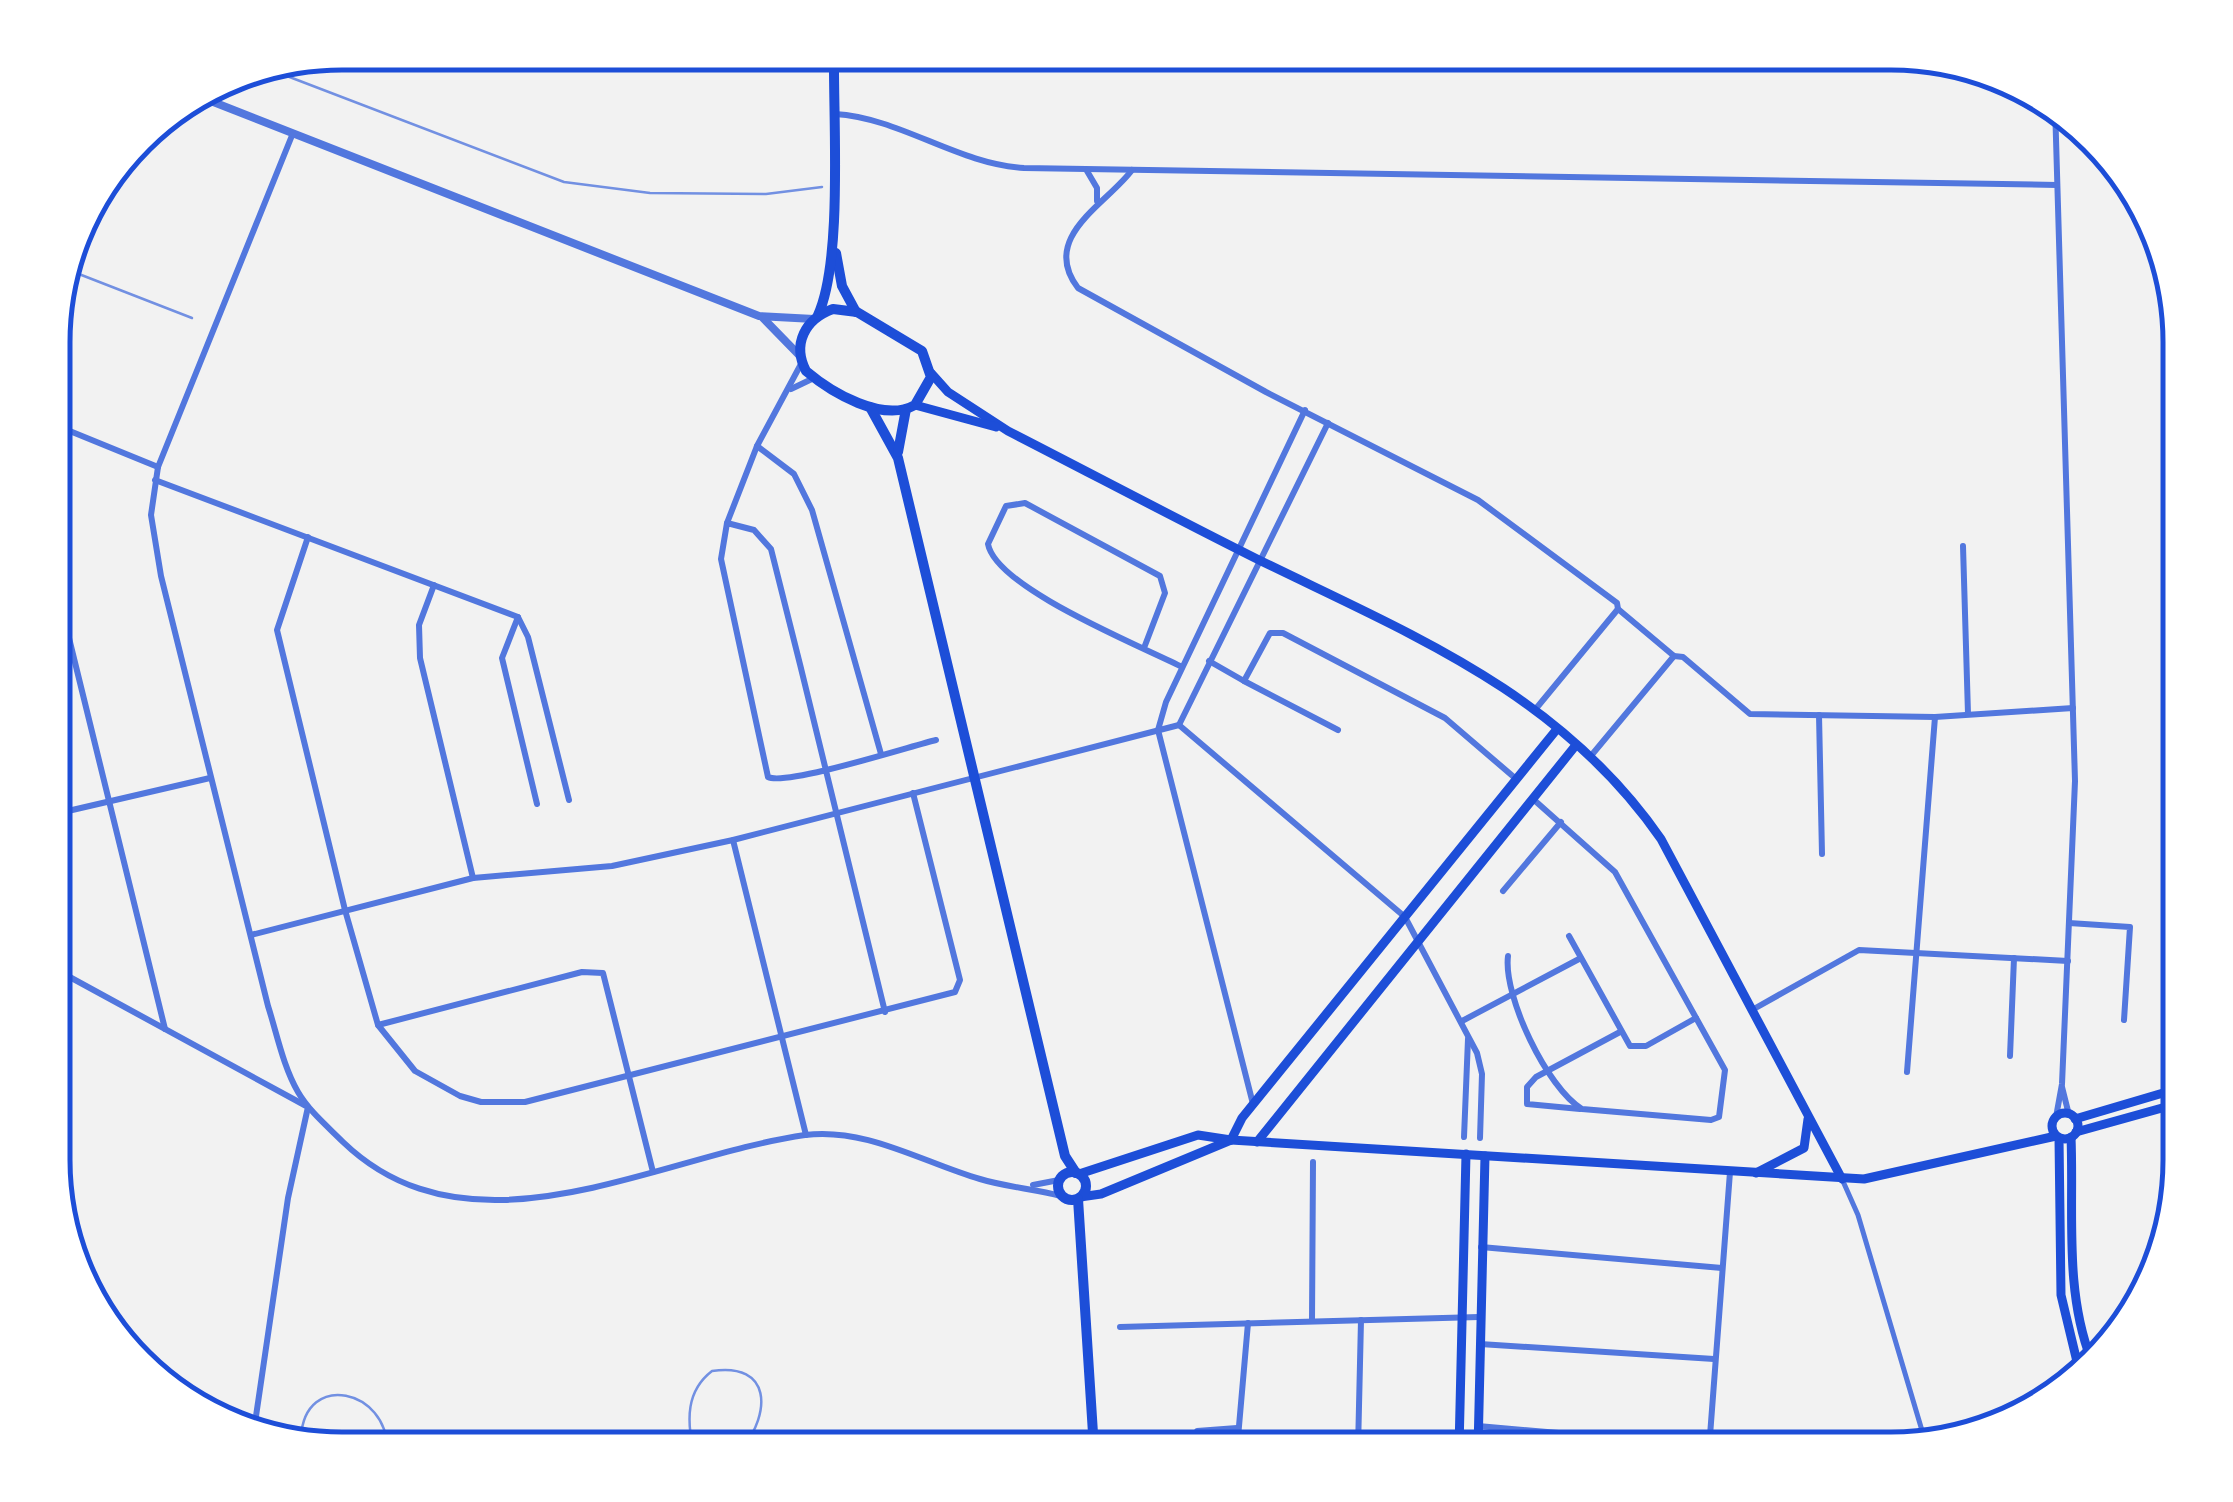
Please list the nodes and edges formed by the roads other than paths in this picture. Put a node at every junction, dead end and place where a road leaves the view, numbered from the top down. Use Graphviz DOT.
graph roads {
  1 [pos="834,70"];
  2 [pos="214,102"];
  3 [pos="834,114"];
  4 [pos="2056,126"];
  5 [pos="294,134"];
  6 [pos="1132,170"];
  7 [pos="1087,171"];
  8 [pos="2058,185"];
  9 [pos="1097,202"];
  10 [pos="832,230"];
  11 [pos="857,312"];
  12 [pos="759,316"];
  13 [pos="816,317"];
  14 [pos="801,360"];
  15 [pos="931,373"];
  16 [pos="814,378"];
  17 [pos="790,390"];
  18 [pos="870,407"];
  19 [pos="911,407"];
  20 [pos="1305,410"];
  21 [pos="1328,422"];
  22 [pos="1008,430"];
  23 [pos="70,432"];
  24 [pos="757,446"];
  25 [pos="898,458"];
  26 [pos="158,468"];
  27 [pos="154,480"];
  28 [pos="727,522"];
  29 [pos="308,537"];
  30 [pos="1962,546"];
  31 [pos="1238,549"];
  32 [pos="1261,560"];
  33 [pos="434,585"];
  34 [pos="1618,609"];
  35 [pos="518,617"];
  36 [pos="70,642"];
  37 [pos="1144,648"];
  38 [pos="1674,656"];
  39 [pos="1209,661"];
  40 [pos="1182,667"];
  41 [pos="1244,682"];
  42 [pos="2073,708"];
  43 [pos="1534,711"];
  44 [pos="1968,714"];
  45 [pos="1820,715"];
  46 [pos="1935,717"];
  47 [pos="1179,725"];
  48 [pos="1557,729"];
  49 [pos="1158,730"];
  50 [pos="1338,730"];
  51 [pos="936,740"];
  52 [pos="1576,745"];
  53 [pos="881,754"];
  54 [pos="1590,756"];
  55 [pos="826,769"];
  56 [pos="976,777"];
  57 [pos="210,778"];
  58 [pos="1515,778"];
  59 [pos="913,793"];
  60 [pos="1532,798"];
  61 [pos="568,800"];
  62 [pos="109,802"];
  63 [pos="537,804"];
  64 [pos="70,811"];
  65 [pos="837,812"];
  66 [pos="1561,822"];
  67 [pos="733,840"];
  68 [pos="1822,854"];
  69 [pos="473,878"];
  70 [pos="1502,891"];
  71 [pos="345,910"];
  72 [pos="1405,917"];
  73 [pos="2070,923"];
  74 [pos="251,935"];
  75 [pos="1568,936"];
  76 [pos="1420,939"];
  77 [pos="1920,953"];
  78 [pos="1508,956"];
  79 [pos="1579,958"];
  80 [pos="2014,958"];
  81 [pos="2068,961"];
  82 [pos="70,977"];
  83 [pos="1511,996"];
  84 [pos="1751,1011"];
  85 [pos="885,1012"];
  86 [pos="1696,1018"];
  87 [pos="2124,1020"];
  88 [pos="1462,1021"];
  89 [pos="378,1025"];
  90 [pos="165,1030"];
  91 [pos="1620,1032"];
  92 [pos="1468,1033"];
  93 [pos="782,1035"];
  94 [pos="2010,1056"];
  95 [pos="1548,1071"];
  96 [pos="1907,1072"];
  97 [pos="628,1074"];
  98 [pos="2062,1084"];
  99 [pos="2162,1093"];
  100 [pos="1253,1104"];
  101 [pos="308,1107"];
  102 [pos="2162,1108"];
  103 [pos="1582,1110"];
  104 [pos="1807,1116"];
  105 [pos="2072,1117"];
  106 [pos="2056,1129"];
  107 [pos="806,1135"];
  108 [pos="2074,1135"];
  109 [pos="1464,1137"];
  110 [pos="1480,1138"];
  111 [pos="1231,1140"];
  112 [pos="1257,1142"];
  113 [pos="1466,1154"];
  114 [pos="1065,1156"];
  115 [pos="1485,1156"];
  116 [pos="1314,1162"];
  117 [pos="653,1172"];
  118 [pos="1730,1172"];
  119 [pos="1755,1173"];
  120 [pos="1078,1174"];
  121 [pos="1060,1178"];
  122 [pos="1842,1179"];
  123 [pos="1022,1186"];
  124 [pos="1062,1196"];
  125 [pos="1079,1198"];
  126 [pos="1481,1247"];
  127 [pos="1722,1268"];
  128 [pos="1462,1317"];
  129 [pos="1479,1317"];
  130 [pos="2078,1319"];
  131 [pos="1361,1320"];
  132 [pos="1312,1321"];
  133 [pos="2064,1322"];
  134 [pos="1248,1323"];
  135 [pos="1120,1327"];
  136 [pos="1479,1344"];
  137 [pos="2087,1348"];
  138 [pos="1714,1359"];
  139 [pos="2075,1359"];
  140 [pos="256,1417"];
  141 [pos="1478,1426"];
  142 [pos="1237,1428"];
  143 [pos="1922,1430"];
  144 [pos="1198,1431"];
  145 [pos="1237,1431"];
  146 [pos="1358,1431"];
  147 [pos="1459,1431"];
  148 [pos="1478,1431"];
  149 [pos="1533,1431"];
  150 [pos="1711,1431"];
  151 [pos="1093,1432"];
  1 -- 3 [label="main road"];
  2 -- 5 [label="street"];
  3 -- 7 [label="street"];
  3 -- 10 [label="main road"];
  4 -- 8 [label="street"];
  5 -- 12 [label="street"];
  5 -- 26 [label="street"];
  6 -- 7 [label="street"];
  6 -- 8 [label="street"];
  6 -- 9 [label="street"];
  7 -- 9 [label="street"];
  8 -- 42 [label="street"];
  9 -- 20 [label="street"];
  10 -- 11 [label="main road"];
  10 -- 13 [label="main road"];
  11 -- 13 [label="main road"];
  11 -- 15 [label="main road"];
  12 -- 13 [label="street"];
  12 -- 14 [label="street"];
  13 -- 14 [label="main road"];
  14 -- 16 [label="main road"];
  14 -- 17 [label="street"];
  15 -- 19 [label="main road"];
  15 -- 22 [label="main road"];
  16 -- 17 [label="street"];
  16 -- 18 [label="main road"];
  17 -- 24 [label="street"];
  18 -- 19 [label="main road"];
  18 -- 25 [label="main road"];
  19 -- 22 [label="main road"];
  19 -- 25 [label="main road"];
  20 -- 21 [label="street"];
  20 -- 31 [label="street"];
  21 -- 32 [label="street"];
  21 -- 34 [label="street"];
  22 -- 31 [label="main road"];
  23 -- 26 [label="street"];
  24 -- 28 [label="street"];
  24 -- 53 [label="street"];
  25 -- 56 [label="main road"];
  26 -- 27 [label="street"];
  27 -- 29 [label="street"];
  27 -- 57 [label="street"];
  28 -- 55 [label="street"];
  28 -- 55 [label="street"];
  29 -- 33 [label="street"];
  29 -- 71 [label="street"];
  30 -- 44 [label="street"];
  31 -- 32 [label="main road"];
  31 -- 40 [label="street"];
  32 -- 39 [label="street"];
  32 -- 43 [label="main road"];
  33 -- 35 [label="street"];
  33 -- 69 [label="street"];
  34 -- 38 [label="street"];
  34 -- 43 [label="street"];
  35 -- 61 [label="street"];
  35 -- 63 [label="street"];
  36 -- 62 [label="street"];
  37 -- 37 [label="street"];
  37 -- 40 [label="street"];
  38 -- 45 [label="street"];
  38 -- 54 [label="street"];
  39 -- 41 [label="street"];
  39 -- 47 [label="street"];
  40 -- 49 [label="street"];
  41 -- 50 [label="street"];
  41 -- 58 [label="street"];
  42 -- 44 [label="street"];
  42 -- 73 [label="street"];
  43 -- 48 [label="main road"];
  44 -- 46 [label="street"];
  45 -- 46 [label="street"];
  45 -- 68 [label="street"];
  46 -- 77 [label="street"];
  47 -- 49 [label="street"];
  47 -- 72 [label="street"];
  48 -- 52 [label="main road"];
  48 -- 58 [label="main road"];
  49 -- 56 [label="street"];
  49 -- 100 [label="street"];
  51 -- 53 [label="street"];
  52 -- 54 [label="main road"];
  52 -- 60 [label="main road"];
  53 -- 55 [label="street"];
  54 -- 84 [label="main road"];
  55 -- 65 [label="street"];
  56 -- 59 [label="street"];
  56 -- 114 [label="main road"];
  57 -- 62 [label="street"];
  57 -- 74 [label="street"];
  58 -- 72 [label="main road"];
  59 -- 65 [label="street"];
  59 -- 85 [label="street"];
  60 -- 66 [label="street"];
  60 -- 76 [label="main road"];
  62 -- 64 [label="street"];
  62 -- 90 [label="street"];
  65 -- 67 [label="street"];
  65 -- 85 [label="street"];
  66 -- 70 [label="street"];
  66 -- 86 [label="street"];
  67 -- 69 [label="street"];
  67 -- 93 [label="street"];
  69 -- 71 [label="street"];
  71 -- 74 [label="street"];
  71 -- 89 [label="street"];
  72 -- 76 [label="street"];
  72 -- 100 [label="main road"];
  73 -- 81 [label="street"];
  73 -- 87 [label="street"];
  74 -- 101 [label="street"];
  75 -- 79 [label="street"];
  76 -- 88 [label="street"];
  76 -- 112 [label="main road"];
  77 -- 80 [label="street"];
  77 -- 84 [label="street"];
  77 -- 96 [label="street"];
  78 -- 83 [label="street"];
  79 -- 83 [label="street"];
  79 -- 91 [label="street"];
  80 -- 81 [label="street"];
  80 -- 94 [label="street"];
  81 -- 98 [label="street"];
  82 -- 90 [label="street"];
  83 -- 88 [label="street"];
  83 -- 95 [label="street"];
  84 -- 104 [label="main road"];
  85 -- 93 [label="street"];
  86 -- 91 [label="street"];
  86 -- 103 [label="street"];
  88 -- 92 [label="street"];
  89 -- 97 [label="street"];
  89 -- 97 [label="street"];
  90 -- 101 [label="street"];
  91 -- 95 [label="street"];
  92 -- 109 [label="street"];
  92 -- 110 [label="street"];
  93 -- 97 [label="street"];
  93 -- 107 [label="street"];
  95 -- 103 [label="street"];
  95 -- 103 [label="street"];
  97 -- 117 [label="street"];
  98 -- 105 [label="street"];
  98 -- 106 [label="street"];
  99 -- 105 [label="main road"];
  100 -- 111 [label="main road"];
  101 -- 117 [label="street"];
  101 -- 140 [label="street"];
  102 -- 108 [label="main road"];
  104 -- 119 [label="main road"];
  104 -- 122 [label="main road"];
  105 -- 106 [label="main road"];
  105 -- 108 [label="main road"];
  106 -- 108 [label="main road"];
  106 -- 122 [label="main road"];
  106 -- 133 [label="main road"];
  107 -- 117 [label="street"];
  107 -- 123 [label="street"];
  108 -- 130 [label="main road"];
  111 -- 112 [label="main road"];
  111 -- 120 [label="main road"];
  111 -- 125 [label="main road"];
  112 -- 113 [label="main road"];
  113 -- 115 [label="main road"];
  113 -- 128 [label="main road"];
  114 -- 120 [label="main road"];
  114 -- 121 [label="main road"];
  115 -- 118 [label="main road"];
  115 -- 126 [label="main road"];
  116 -- 132 [label="street"];
  118 -- 119 [label="main road"];
  118 -- 127 [label="street"];
  119 -- 122 [label="main road"];
  120 -- 121 [label="main road"];
  120 -- 125 [label="main road"];
  121 -- 123 [label="street"];
  121 -- 124 [label="main road"];
  122 -- 143 [label="street"];
  123 -- 124 [label="street"];
  124 -- 125 [label="main road"];
  125 -- 151 [label="main road"];
  126 -- 127 [label="street"];
  126 -- 129 [label="main road"];
  127 -- 138 [label="street"];
  128 -- 129 [label="street"];
  128 -- 131 [label="street"];
  128 -- 147 [label="main road"];
  129 -- 136 [label="main road"];
  130 -- 133 [label="main road"];
  130 -- 137 [label="main road"];
  131 -- 132 [label="street"];
  131 -- 146 [label="street"];
  132 -- 134 [label="street"];
  133 -- 139 [label="main road"];
  134 -- 135 [label="street"];
  134 -- 142 [label="street"];
  136 -- 138 [label="street"];
  136 -- 141 [label="main road"];
  138 -- 150 [label="street"];
  141 -- 148 [label="main road"];
  141 -- 149 [label="street"];
  142 -- 144 [label="street"];
  142 -- 145 [label="street"];
}
